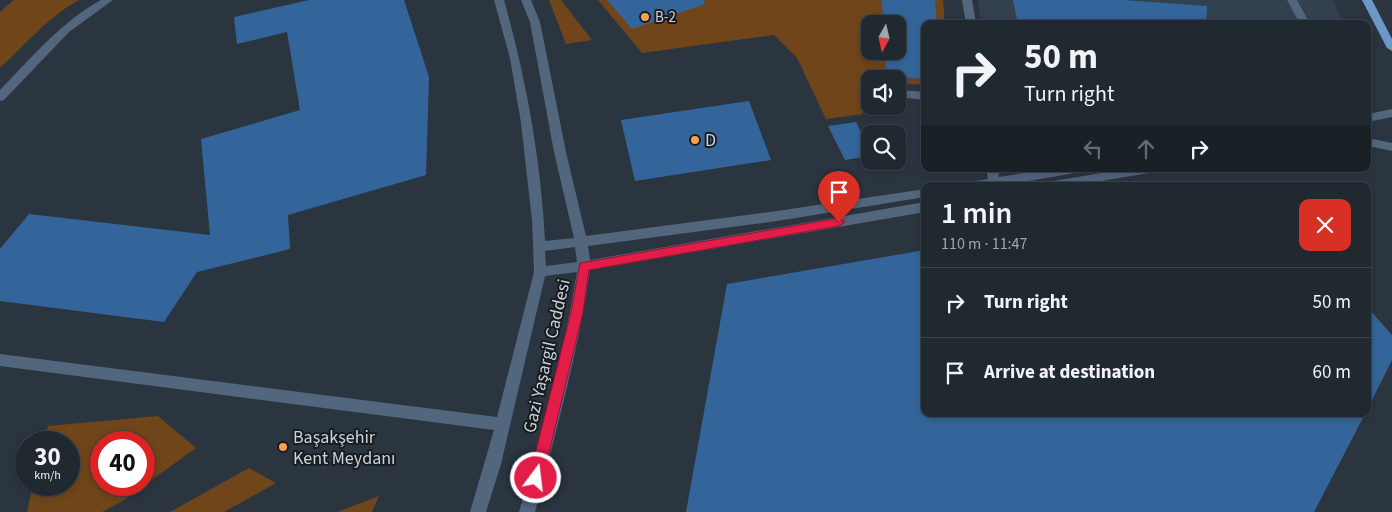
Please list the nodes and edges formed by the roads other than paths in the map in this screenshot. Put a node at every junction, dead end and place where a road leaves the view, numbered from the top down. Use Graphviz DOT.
graph roads {
  1 [pos="108,0"];
  2 [pos="499,0"];
  3 [pos="526,0"];
  4 [pos="967,0"];
  5 [pos="1292,0"];
  6 [pos="1367,0"];
  7 [pos="970,20"];
  8 [pos="1303,20"];
  9 [pos="1392,48"];
  10 [pos="906,95"];
  11 [pos="921,96"];
  12 [pos="0,97"];
  13 [pos="1392,113"];
  14 [pos="1371,117"];
  15 [pos="1371,143"];
  16 [pos="1392,147"];
  17 [pos="1059,172"];
  18 [pos="1131,172"];
  19 [pos="1005,182"];
  20 [pos="1072,182"];
  21 [pos="921,194"];
  22 [pos="921,208"];
  23 [pos="581,242"];
  24 [pos="539,247"];
  25 [pos="584,266"];
  26 [pos="540,272"];
  27 [pos="0,360"];
  28 [pos="502,424"];
  29 [pos="478,512"];
  30 [pos="527,512"];
  1 -- 12 [label="street"];
  2 -- 24 [label="street, Gazi Yaşargil Caddesi"];
  3 -- 23 [label="street, Gazi Yaşargil Caddesi"];
  4 -- 7 [label="street"];
  5 -- 8 [label="street"];
  6 -- 9 [label="main road"];
  10 -- 11 [label="street"];
  13 -- 14 [label="street"];
  15 -- 16 [label="street"];
  17 -- 19 [label="street"];
  18 -- 20 [label="street"];
  21 -- 23 [label="street"];
  22 -- 25 [label="street"];
  23 -- 24 [label="street"];
  23 -- 25 [label="street, Gazi Yaşargil Caddesi"];
  24 -- 26 [label="street, Gazi Yaşargil Caddesi"];
  25 -- 26 [label="street, Gazi Yaşargil Caddesi"];
  25 -- 30 [label="street, Gazi Yaşargil Caddesi"];
  26 -- 28 [label="street, Gazi Yaşargil Caddesi"];
  27 -- 28 [label="street"];
  28 -- 29 [label="street, Gazi Yaşargil Caddesi"];
}
